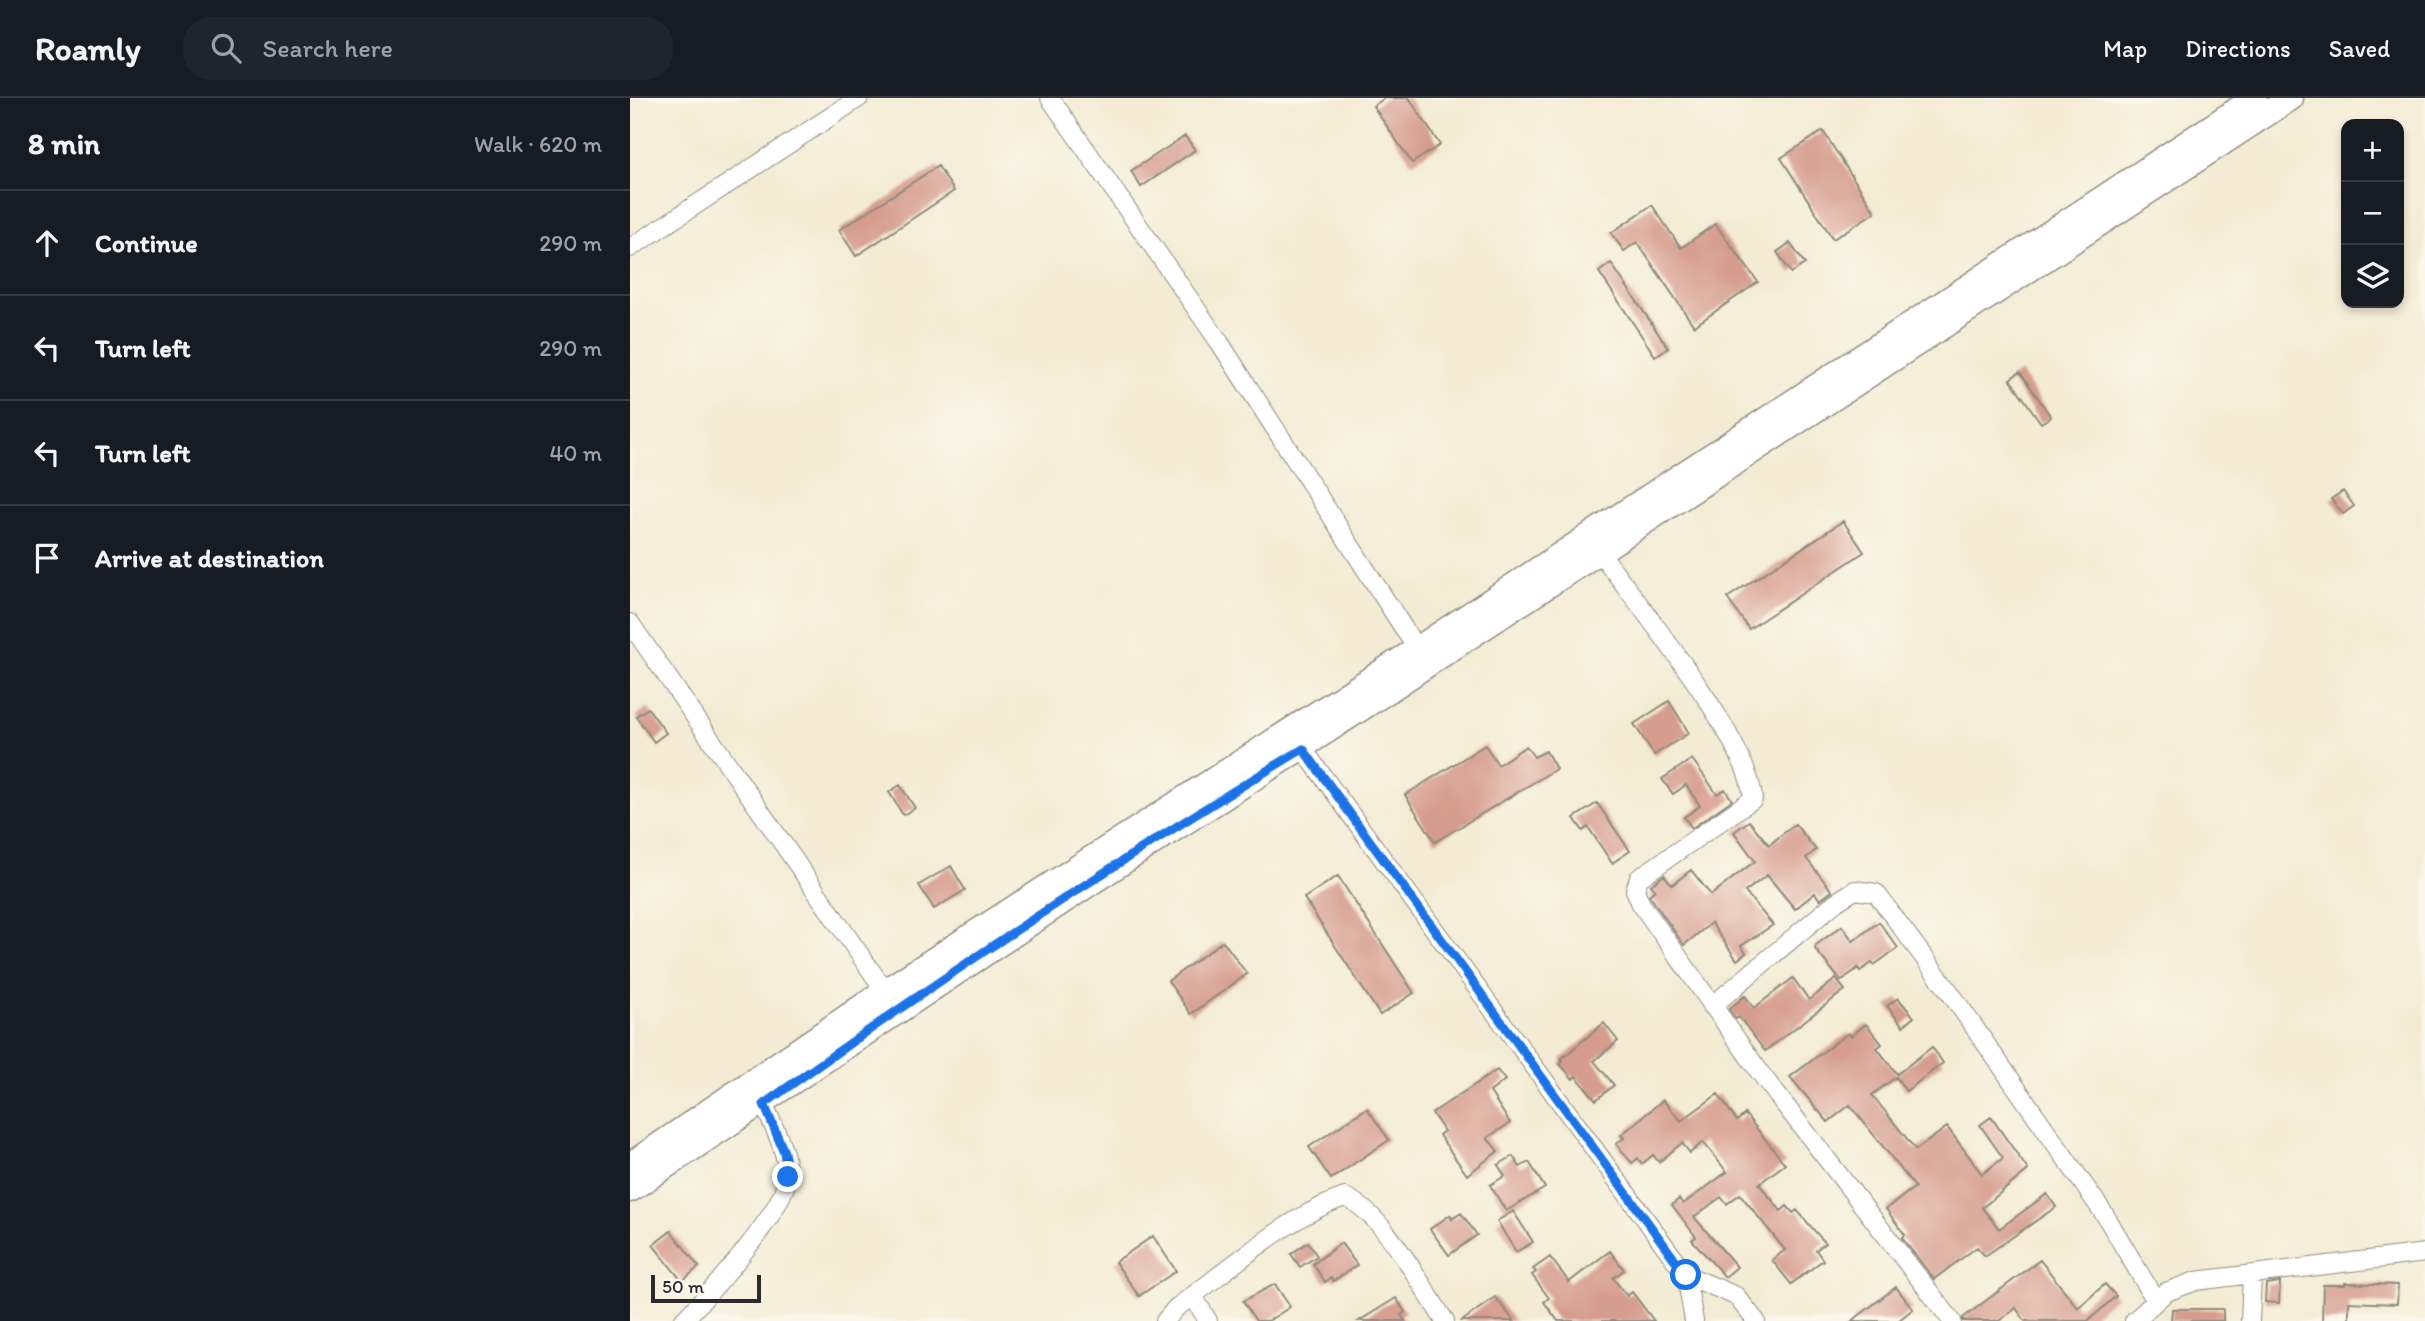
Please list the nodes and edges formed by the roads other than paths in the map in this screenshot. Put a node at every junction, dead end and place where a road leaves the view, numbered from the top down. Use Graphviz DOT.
graph roads {
  1 [pos="859,98"];
  2 [pos="1050,98"];
  3 [pos="2255,98"];
  4 [pos="2291,98"];
  5 [pos="630,248"];
  6 [pos="1600,552"];
  7 [pos="630,623"];
  8 [pos="1417,649"];
  9 [pos="1303,749"];
  10 [pos="886,991"];
  11 [pos="1712,1006"];
  12 [pos="764,1104"];
  13 [pos="630,1165"];
  14 [pos="630,1190"];
  15 [pos="2425,1253"];
  16 [pos="1686,1275"];
  17 [pos="2252,1275"];
  18 [pos="1192,1296"];
  19 [pos="2156,1301"];
  20 [pos="683,1321"];
  21 [pos="1165,1321"];
  22 [pos="1208,1321"];
  23 [pos="1445,1321"];
  24 [pos="1695,1321"];
  25 [pos="1756,1321"];
  26 [pos="1952,1321"];
  27 [pos="2134,1321"];
  28 [pos="2250,1321"];
  1 -- 5 [label="street"];
  2 -- 8 [label="street"];
  3 -- 8 [label="street"];
  4 -- 6 [label="street"];
  6 -- 9 [label="street"];
  6 -- 11 [label="street"];
  7 -- 10 [label="street"];
  8 -- 10 [label="street"];
  9 -- 12 [label="street"];
  9 -- 16 [label="street"];
  10 -- 13 [label="street"];
  11 -- 19 [label="street"];
  11 -- 26 [label="street"];
  12 -- 14 [label="street"];
  12 -- 20 [label="street"];
  15 -- 17 [label="street"];
  16 -- 24 [label="street"];
  16 -- 25 [label="street"];
  17 -- 19 [label="street"];
  17 -- 28 [label="street"];
  18 -- 21 [label="street"];
  18 -- 22 [label="street"];
  18 -- 23 [label="street"];
  19 -- 27 [label="street"];
}
